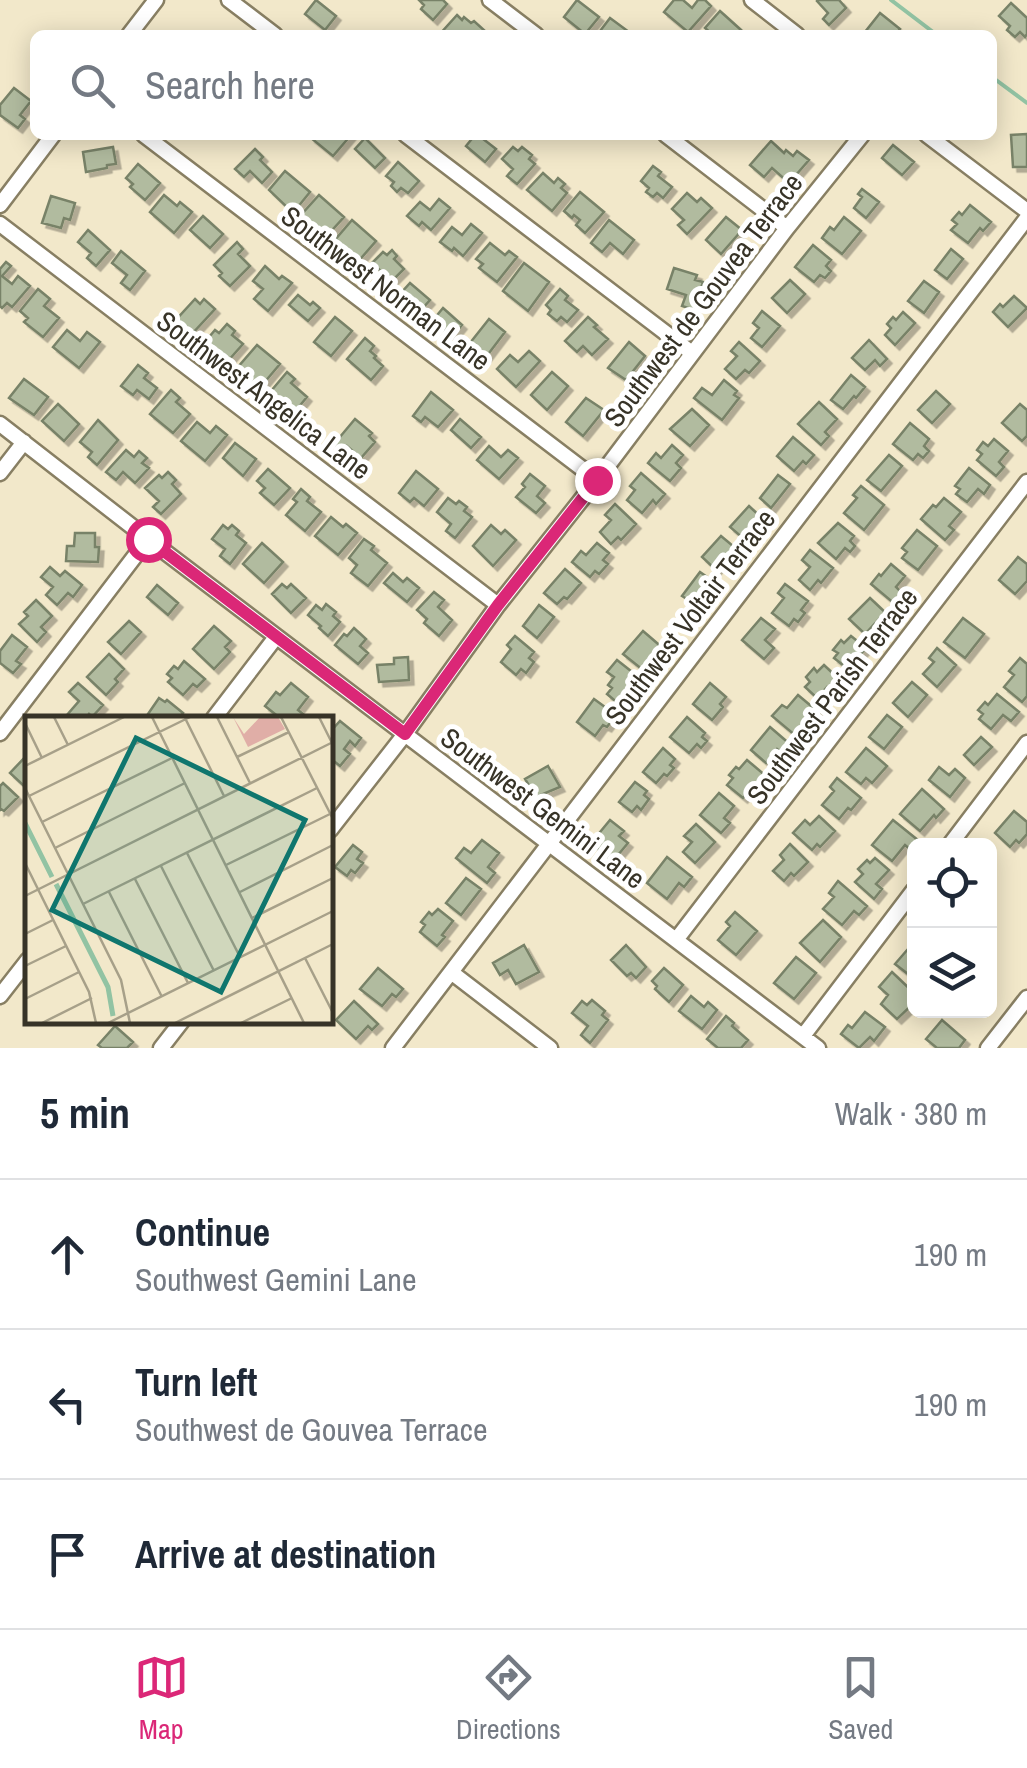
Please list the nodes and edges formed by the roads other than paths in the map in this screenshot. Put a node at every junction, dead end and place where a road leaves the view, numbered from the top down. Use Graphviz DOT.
graph roads {
  1 [pos="156,0"];
  2 [pos="229,0"];
  3 [pos="490,0"];
  4 [pos="752,0"];
  5 [pos="133,30"];
  6 [pos="268,30"];
  7 [pos="529,30"];
  8 [pos="791,30"];
  9 [pos="49,140"];
  10 [pos="151,140"];
  11 [pos="413,140"];
  12 [pos="673,140"];
  13 [pos="858,140"];
  14 [pos="933,140"];
  15 [pos="0,205"];
  16 [pos="1027,215"];
  17 [pos="0,224"];
  18 [pos="787,228"];
  19 [pos="692,353"];
  20 [pos="0,424"];
  21 [pos="24,442"];
  22 [pos="0,473"];
  23 [pos="597,480"];
  24 [pos="1027,482"];
  25 [pos="148,539"];
  26 [pos="498,605"];
  27 [pos="276,637"];
  28 [pos="216,716"];
  29 [pos="0,732"];
  30 [pos="405,734"];
  31 [pos="1027,743"];
  32 [pos="332,827"];
  33 [pos="955,838"];
  34 [pos="548,844"];
  35 [pos="907,899"];
  36 [pos="676,940"];
  37 [pos="25,964"];
  38 [pos="450,972"];
  39 [pos="0,996"];
  40 [pos="1027,998"];
  41 [pos="180,1023"];
  42 [pos="803,1036"];
  43 [pos="161,1048"];
  44 [pos="393,1048"];
  45 [pos="550,1048"];
  46 [pos="818,1048"];
  47 [pos="988,1048"];
  1 -- 5 [label="street"];
  2 -- 6 [label="street"];
  3 -- 7 [label="street"];
  4 -- 8 [label="street"];
  9 -- 15 [label="street"];
  10 -- 23 [label="street, Southwest Norman Lane"];
  11 -- 19 [label="street"];
  12 -- 18 [label="street"];
  13 -- 18 [label="street, Southwest de Gouvea Terrace"];
  14 -- 16 [label="street"];
  16 -- 34 [label="street, Southwest Voltair Terrace"];
  17 -- 26 [label="street, Southwest Angelica Lane"];
  18 -- 19 [label="street, Southwest de Gouvea Terrace"];
  19 -- 23 [label="street, Southwest de Gouvea Terrace"];
  20 -- 21 [label="street, Southwest Gemini Lane"];
  21 -- 22 [label="street"];
  21 -- 25 [label="street, Southwest Gemini Lane"];
  23 -- 26 [label="street, Southwest de Gouvea Terrace"];
  24 -- 36 [label="street, Southwest Parish Terrace"];
  25 -- 27 [label="street, Southwest Gemini Lane"];
  25 -- 29 [label="street"];
  26 -- 30 [label="street, Southwest de Gouvea Terrace"];
  27 -- 28 [label="street"];
  27 -- 30 [label="street, Southwest Gemini Lane"];
  30 -- 32 [label="street, Southwest de Gouvea Terrace"];
  30 -- 34 [label="street, Southwest Gemini Lane"];
  31 -- 33 [label="street"];
  34 -- 36 [label="street, Southwest Gemini Lane"];
  34 -- 38 [label="street, Southwest Voltair Terrace"];
  35 -- 42 [label="street"];
  36 -- 42 [label="street, Southwest Gemini Lane"];
  37 -- 39 [label="street"];
  38 -- 44 [label="street, Southwest Voltair Terrace"];
  38 -- 45 [label="street"];
  40 -- 47 [label="street"];
  41 -- 43 [label="street"];
  42 -- 46 [label="street, Southwest Gemini Lane"];
}
